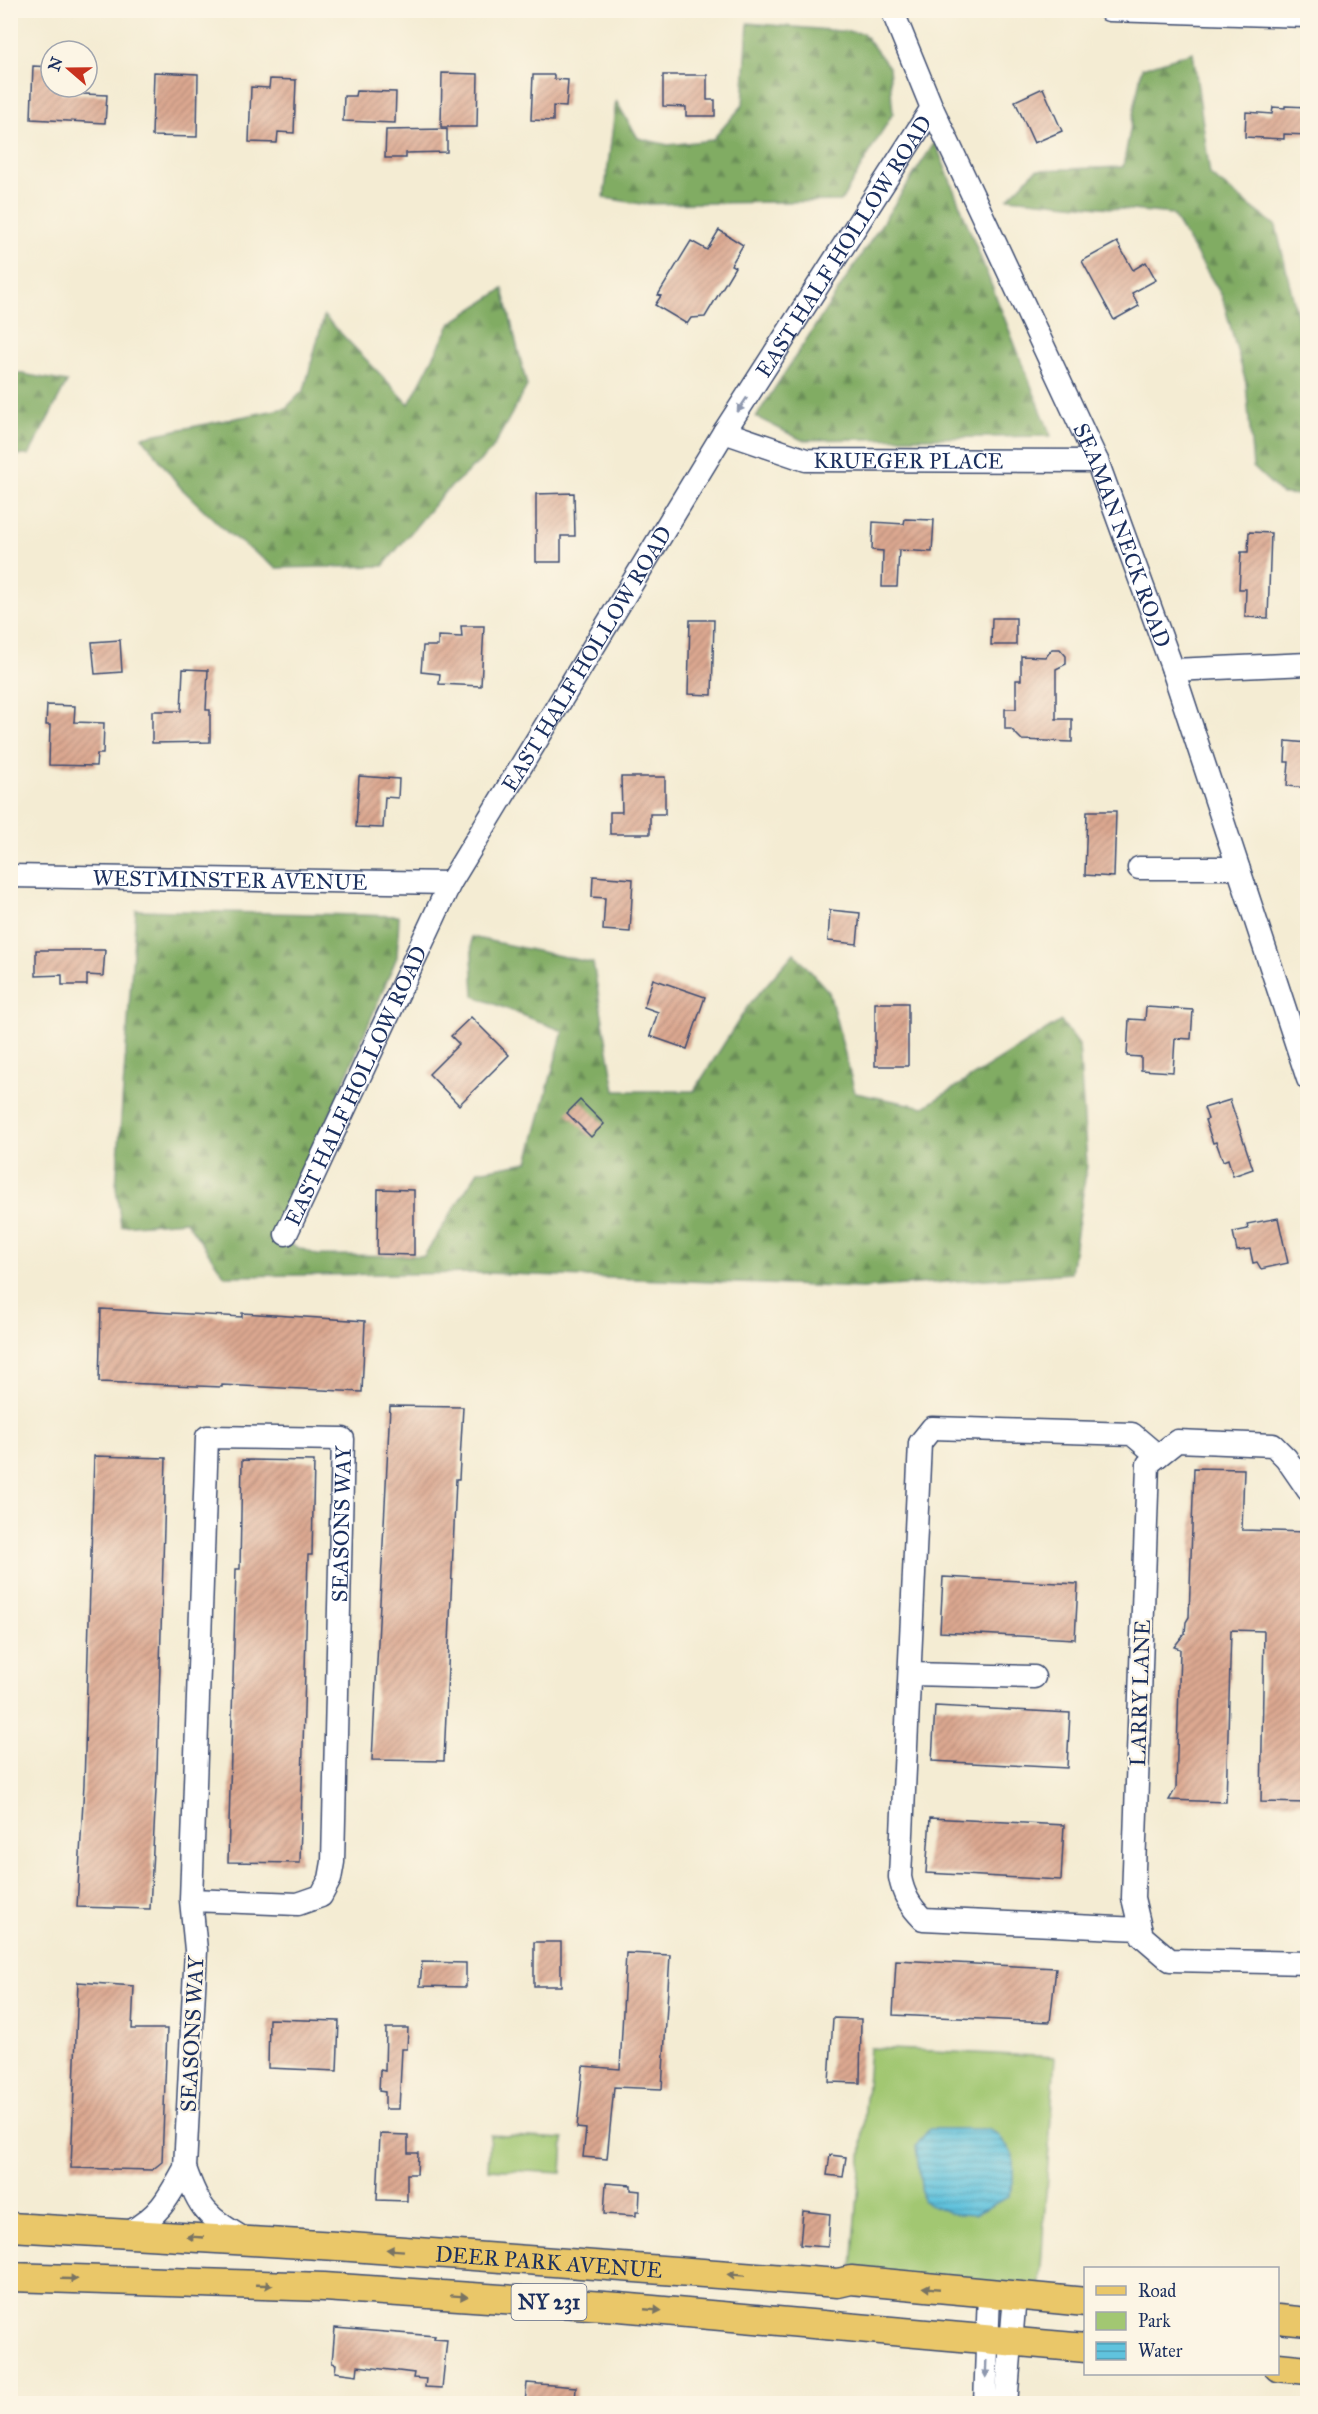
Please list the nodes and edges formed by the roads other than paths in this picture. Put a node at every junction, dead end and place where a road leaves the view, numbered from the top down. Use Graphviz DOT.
graph roads {
  1 [pos="892,10"];
  2 [pos="1109,10"];
  3 [pos="1308,16"];
  4 [pos="933,108"];
  5 [pos="724,432"];
  6 [pos="1097,461"];
  7 [pos="1308,664"];
  8 [pos="1173,670"];
  9 [pos="1139,868"];
  10 [pos="1238,868"];
  11 [pos="10,876"];
  12 [pos="450,883"];
  13 [pos="1308,1079"];
  14 [pos="286,1234"];
  15 [pos="1158,1456"];
  16 [pos="1308,1490"];
  17 [pos="910,1674"];
  18 [pos="1034,1677"];
  19 [pos="191,1900"];
  20 [pos="1140,1929"];
  21 [pos="1308,1963"];
  22 [pos="184,2168"];
  23 [pos="10,2227"];
  24 [pos="128,2233"];
  25 [pos="248,2240"];
  26 [pos="10,2277"];
  27 [pos="1002,2294"];
  28 [pos="1084,2302"];
  29 [pos="1279,2319"];
  30 [pos="1308,2322"];
  31 [pos="999,2340"];
  32 [pos="1084,2348"];
  33 [pos="1279,2367"];
  34 [pos="1308,2370"];
  35 [pos="985,2403"];
  36 [pos="1006,2403"];
  1 -- 4 [label="street, SEAMAN NECK ROAD"];
  2 -- 3 [label="street"];
  4 -- 5 [label="street, EAST HALF HOLLOW ROAD, one-way"];
  4 -- 6 [label="street, SEAMAN NECK ROAD"];
  5 -- 6 [label="street, KRUEGER PLACE"];
  5 -- 12 [label="street, EAST HALF HOLLOW ROAD"];
  6 -- 8 [label="street, SEAMAN NECK ROAD"];
  7 -- 8 [label="street"];
  8 -- 10 [label="street, SEAMAN NECK ROAD"];
  9 -- 10 [label="street"];
  10 -- 13 [label="street, SEAMAN NECK ROAD"];
  11 -- 12 [label="street, WESTMINSTER AVENUE"];
  12 -- 14 [label="street, EAST HALF HOLLOW ROAD"];
  15 -- 16 [label="street"];
  15 -- 17 [label="street"];
  15 -- 20 [label="street, LARRY LANE"];
  17 -- 18 [label="street"];
  17 -- 20 [label="street"];
  19 -- 19 [label="street, SEASONS WAY"];
  19 -- 22 [label="street, SEASONS WAY"];
  20 -- 21 [label="street, LARRY LANE"];
  22 -- 24 [label="street"];
  22 -- 25 [label="street"];
  23 -- 24 [label="main road, DEER PARK AVENUE / NY 231"];
  25 -- 24 [label="main road, DEER PARK AVENUE / NY 231, one-way"];
  27 -- 25 [label="main road, DEER PARK AVENUE / NY 231, one-way"];
  26 -- 31 [label="main road, DEER PARK AVENUE / NY 231, one-way"];
  27 -- 28 [label="main road, DEER PARK AVENUE / NY 231"];
  27 -- 31 [label="street"];
  29 -- 30 [label="main road"];
  31 -- 32 [label="main road, DEER PARK AVENUE / NY 231"];
  31 -- 35 [label="street, one-way"];
  31 -- 36 [label="street"];
  33 -- 34 [label="main road"];
}
